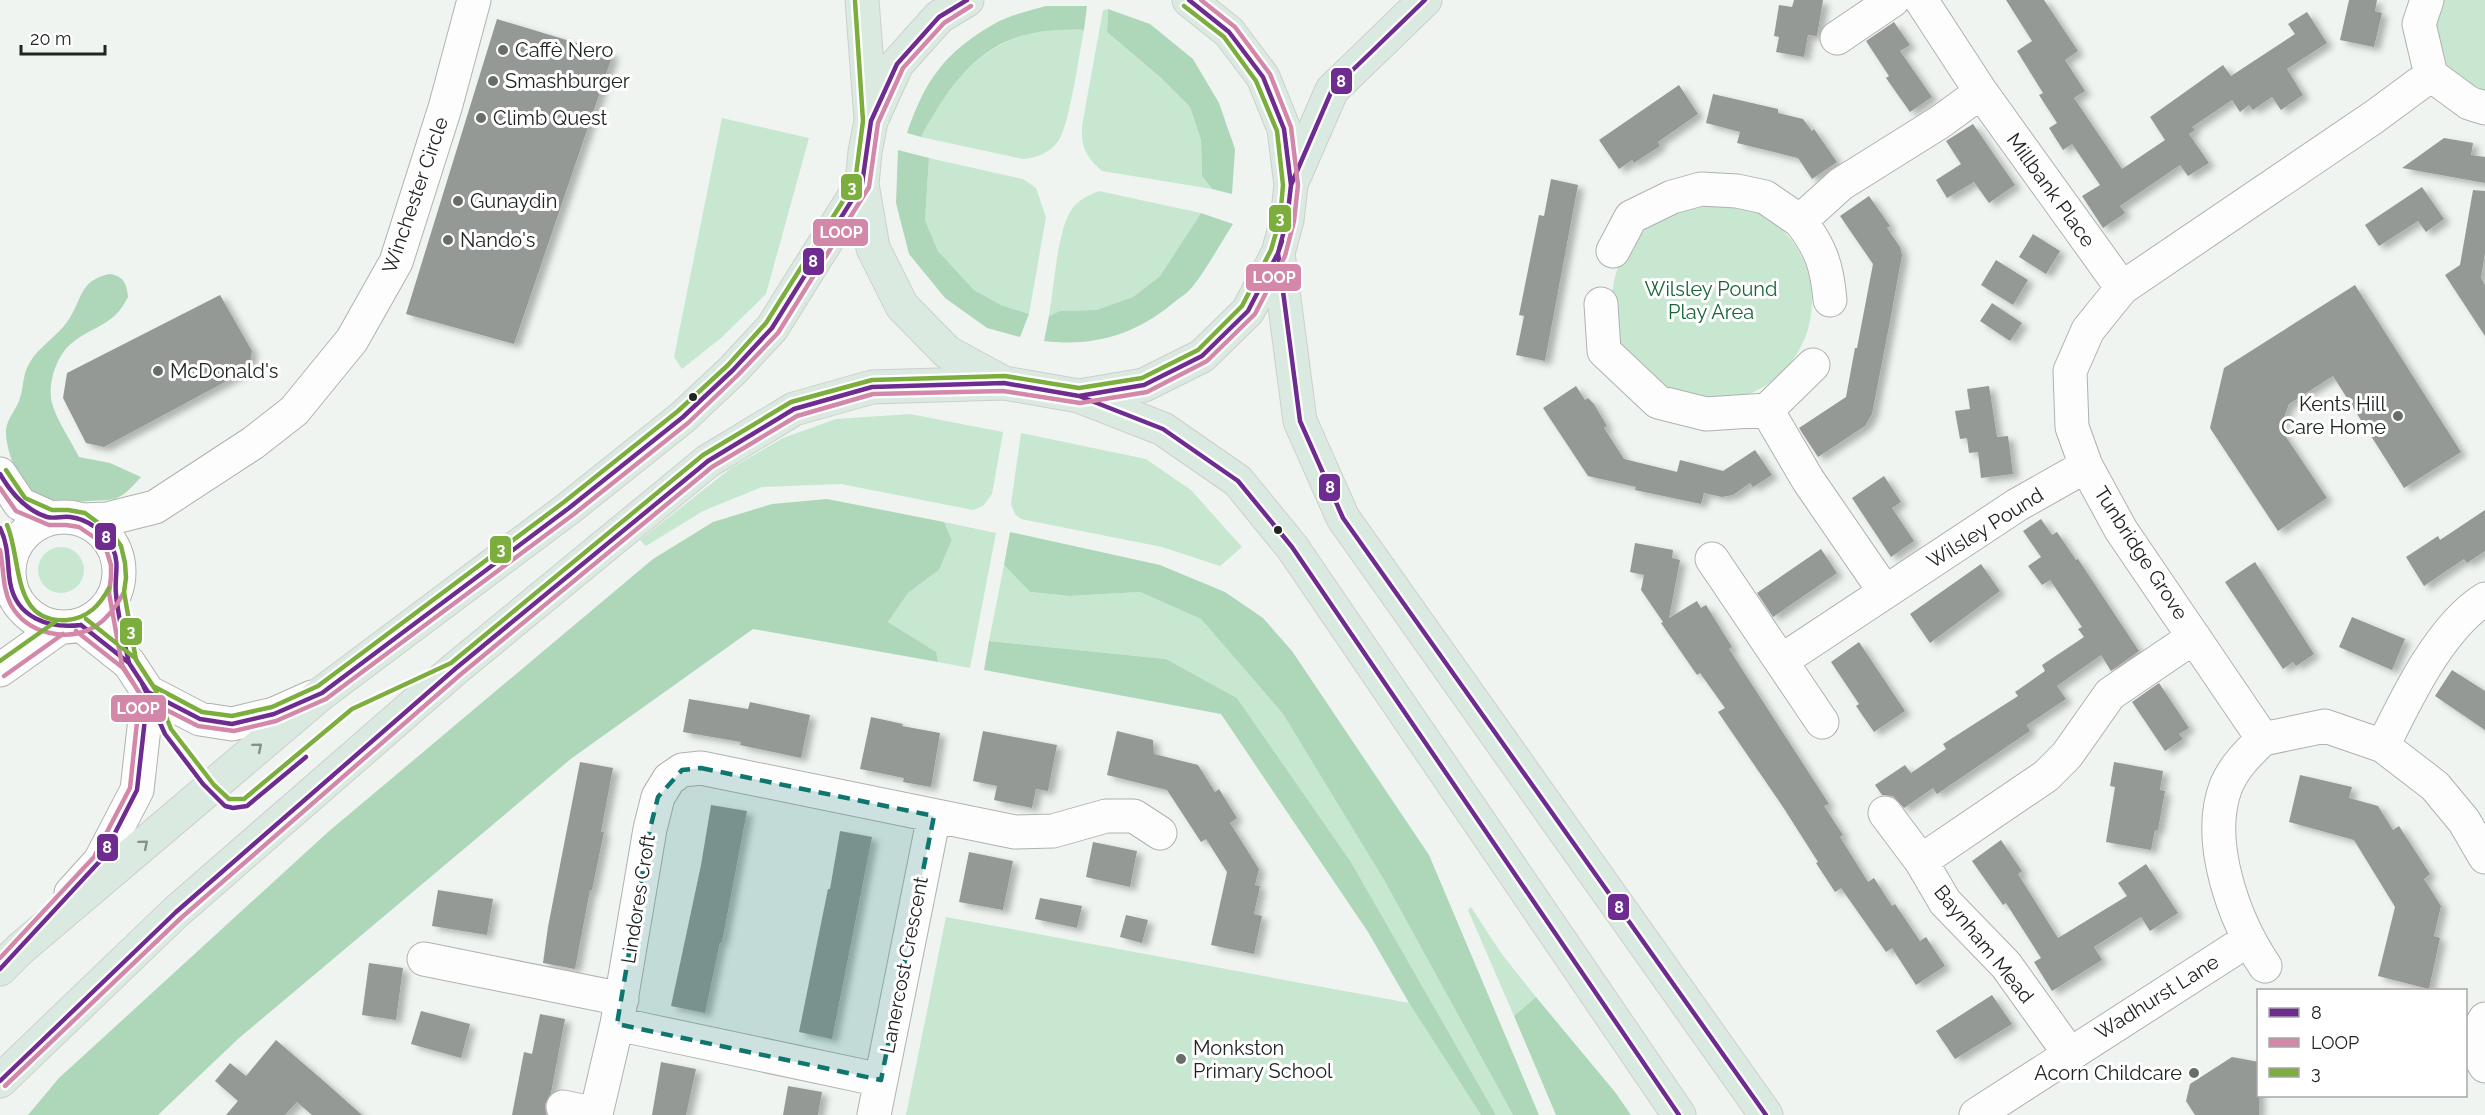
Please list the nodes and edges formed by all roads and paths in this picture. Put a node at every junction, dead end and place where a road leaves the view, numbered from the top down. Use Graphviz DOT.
graph roads {
  1 [pos="474,0"];
  2 [pos="862,0"];
  3 [pos="967,0"];
  4 [pos="1189,0"];
  5 [pos="1425,0"];
  6 [pos="1893,0"];
  7 [pos="1921,0"];
  8 [pos="2427,0"];
  9 [pos="1837,38"];
  10 [pos="2431,75"];
  11 [pos="1981,92"];
  12 [pos="2485,108"];
  13 [pos="871,121"];
  14 [pos="862,184"];
  15 [pos="1291,185"];
  16 [pos="1800,221"];
  17 [pos="1613,251"];
  18 [pos="1278,253"];
  19 [pos="2122,288"];
  20 [pos="1830,300"];
  21 [pos="1601,304"];
  22 [pos="1814,365"];
  23 [pos="1004,383"];
  24 [pos="1075,396"];
  25 [pos="1767,410"];
  26 [pos="2086,466"];
  27 [pos="0,474"];
  28 [pos="155,507"];
  29 [pos="67,519"];
  30 [pos="0,528"];
  31 [pos="1712,559"];
  32 [pos="6,574"];
  33 [pos="117,578"];
  34 [pos="1885,592"];
  35 [pos="2485,599"];
  36 [pos="70,626"];
  37 [pos="2194,637"];
  38 [pos="1781,661"];
  39 [pos="129,663"];
  40 [pos="0,670"];
  41 [pos="148,692"];
  42 [pos="322,693"];
  43 [pos="1821,722"];
  44 [pos="2263,739"];
  45 [pos="2383,746"];
  46 [pos="1885,813"];
  47 [pos="934,816"];
  48 [pos="1160,833"];
  49 [pos="2485,857"];
  50 [pos="1921,861"];
  51 [pos="10,959"];
  52 [pos="424,959"];
  53 [pos="619,1012"];
  54 [pos="2485,1019"];
  55 [pos="2069,1053"];
  56 [pos="2485,1066"];
  57 [pos="881,1080"];
  58 [pos="0,1081"];
  59 [pos="563,1107"];
  60 [pos="599,1114"];
  61 [pos="874,1115"];
  62 [pos="1679,1115"];
  63 [pos="1766,1115"];
  64 [pos="1976,1115"];
  1 -- 28 [label="street, Winchester Circle"];
  2 -- 13 [label="highway"];
  3 -- 13 [label="highway"];
  4 -- 15 [label="highway"];
  5 -- 15 [label="highway"];
  6 -- 9 [label="street"];
  7 -- 11 [label="street, Millbank Place"];
  8 -- 10 [label="street"];
  10 -- 12 [label="street"];
  10 -- 19 [label="street, Tunbridge Grove"];
  11 -- 16 [label="street"];
  11 -- 19 [label="street, Millbank Place"];
  13 -- 14 [label="highway"];
  14 -- 23 [label="highway"];
  14 -- 42 [label="highway"];
  15 -- 18 [label="highway"];
  16 -- 17 [label="street"];
  16 -- 20 [label="street"];
  18 -- 24 [label="highway"];
  18 -- 63 [label="highway"];
  19 -- 26 [label="street, Tunbridge Grove"];
  21 -- 25 [label="street"];
  22 -- 25 [label="street"];
  23 -- 24 [label="highway"];
  23 -- 58 [label="highway"];
  24 -- 62 [label="highway"];
  25 -- 34 [label="street"];
  26 -- 34 [label="street, Wilsley Pound"];
  26 -- 37 [label="street, Tunbridge Grove"];
  27 -- 29 [label="street"];
  28 -- 29 [label="street, Winchester Circle"];
  28 -- 33 [label="street, Winchester Circle"];
  29 -- 32 [label="street"];
  29 -- 33 [label="street"];
  30 -- 32 [label="street"];
  31 -- 38 [label="street"];
  32 -- 36 [label="street"];
  33 -- 36 [label="street"];
  33 -- 39 [label="street"];
  34 -- 38 [label="street, Wilsley Pound"];
  35 -- 45 [label="street"];
  36 -- 39 [label="street"];
  36 -- 40 [label="street"];
  37 -- 44 [label="street, Tunbridge Grove"];
  37 -- 50 [label="street"];
  38 -- 43 [label="street"];
  39 -- 41 [label="street"];
  41 -- 42 [label="street"];
  41 -- 51 [label="street"];
  51 -- 42 [label="highway, one-way"];
  44 -- 45 [label="street"];
  44 -- 55 [label="street, Wadhurst Lane"];
  45 -- 49 [label="street"];
  46 -- 50 [label="street, Baynham Mead"];
  47 -- 48 [label="street, Lindores Croft"];
  47 -- 53 [label="street, Lindores Croft"];
  47 -- 57 [label="street, Lanercost Crescent"];
  50 -- 55 [label="street, Baynham Mead"];
  52 -- 53 [label="street"];
  53 -- 57 [label="street"];
  53 -- 60 [label="street, Lindores Croft"];
  54 -- 56 [label="street"];
  55 -- 64 [label="street, Wadhurst Lane"];
  57 -- 61 [label="street, Lanercost Crescent"];
  59 -- 60 [label="street"];
}
